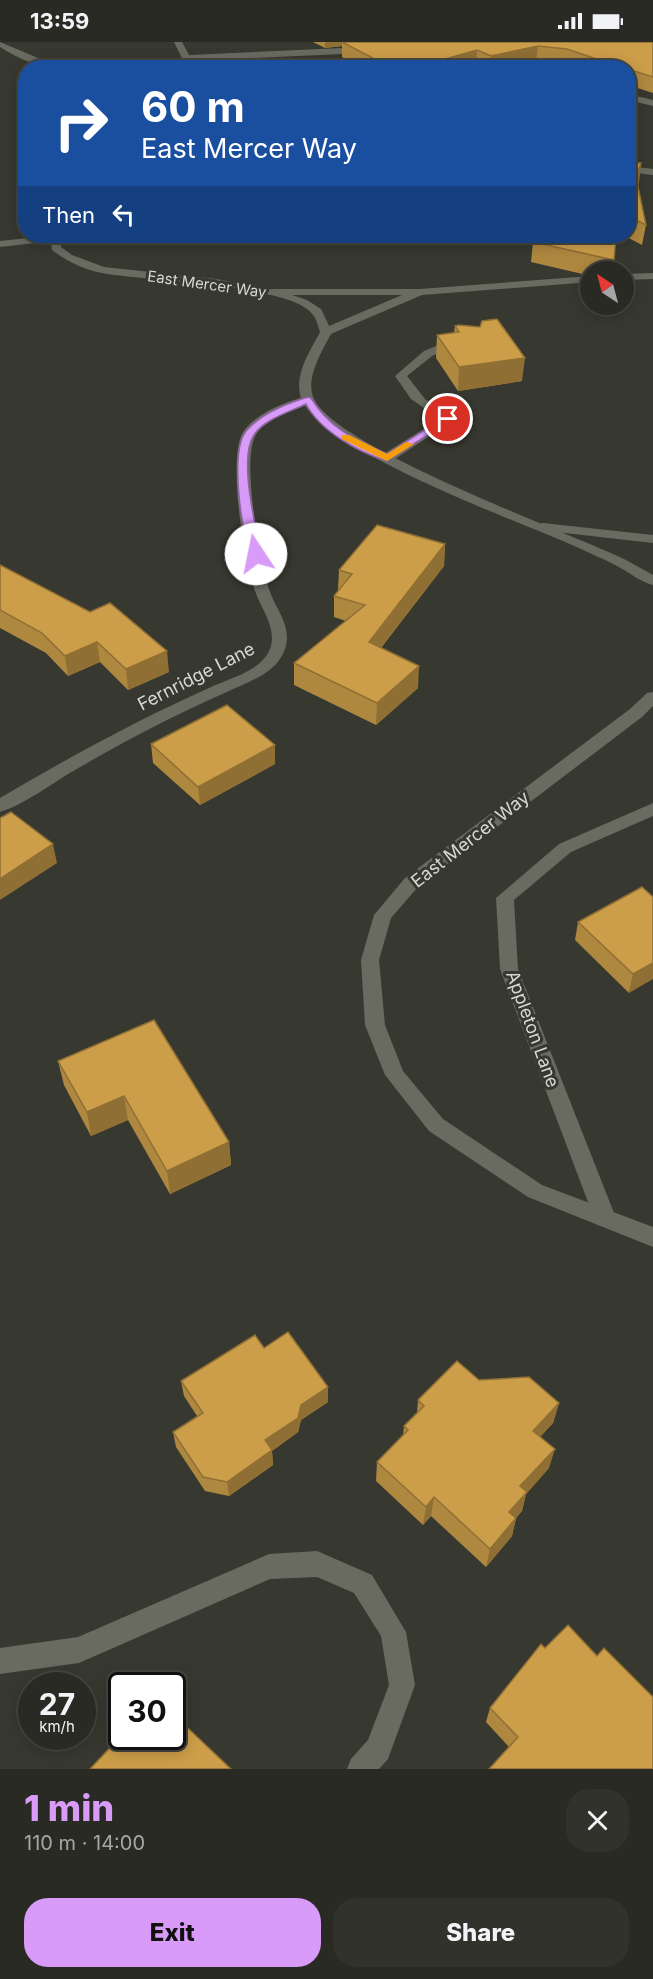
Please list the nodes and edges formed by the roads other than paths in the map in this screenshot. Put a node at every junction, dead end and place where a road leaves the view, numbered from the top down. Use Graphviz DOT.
graph roads {
  1 [pos="178,42"];
  2 [pos="0,43"];
  3 [pos="377,48"];
  4 [pos="33,60"];
  5 [pos="636,99"];
  6 [pos="653,103"];
  7 [pos="636,170"];
  8 [pos="653,172"];
  9 [pos="18,242"];
  10 [pos="56,243"];
  11 [pos="0,244"];
  12 [pos="653,276"];
  13 [pos="634,277"];
  14 [pos="580,280"];
  15 [pos="269,292"];
  16 [pos="420,292"];
  17 [pos="326,332"];
  18 [pos="474,345"];
  19 [pos="308,400"];
  20 [pos="387,458"];
  21 [pos="543,527"];
  22 [pos="653,539"];
  23 [pos="653,581"];
  24 [pos="653,697"];
  25 [pos="0,806"];
  26 [pos="653,809"];
  27 [pos="605,1218"];
  28 [pos="653,1237"];
  29 [pos="0,1661"];
  30 [pos="361,1769"];
  1 -- 3 [label="street"];
  2 -- 4 [label="street"];
  5 -- 6 [label="street"];
  7 -- 8 [label="street"];
  9 -- 11 [label="street"];
  10 -- 15 [label="street, East Mercer Way"];
  12 -- 13 [label="street"];
  14 -- 16 [label="street"];
  15 -- 16 [label="street"];
  15 -- 17 [label="street, East Mercer Way"];
  16 -- 17 [label="street"];
  17 -- 19 [label="street"];
  18 -- 20 [label="street"];
  19 -- 20 [label="street"];
  19 -- 25 [label="street, Fernridge Lane"];
  20 -- 21 [label="street"];
  21 -- 22 [label="street"];
  21 -- 23 [label="street"];
  24 -- 27 [label="street, East Mercer Way"];
  26 -- 27 [label="street, Appleton Lane"];
  27 -- 28 [label="street, East Mercer Way"];
  29 -- 30 [label="street"];
}
